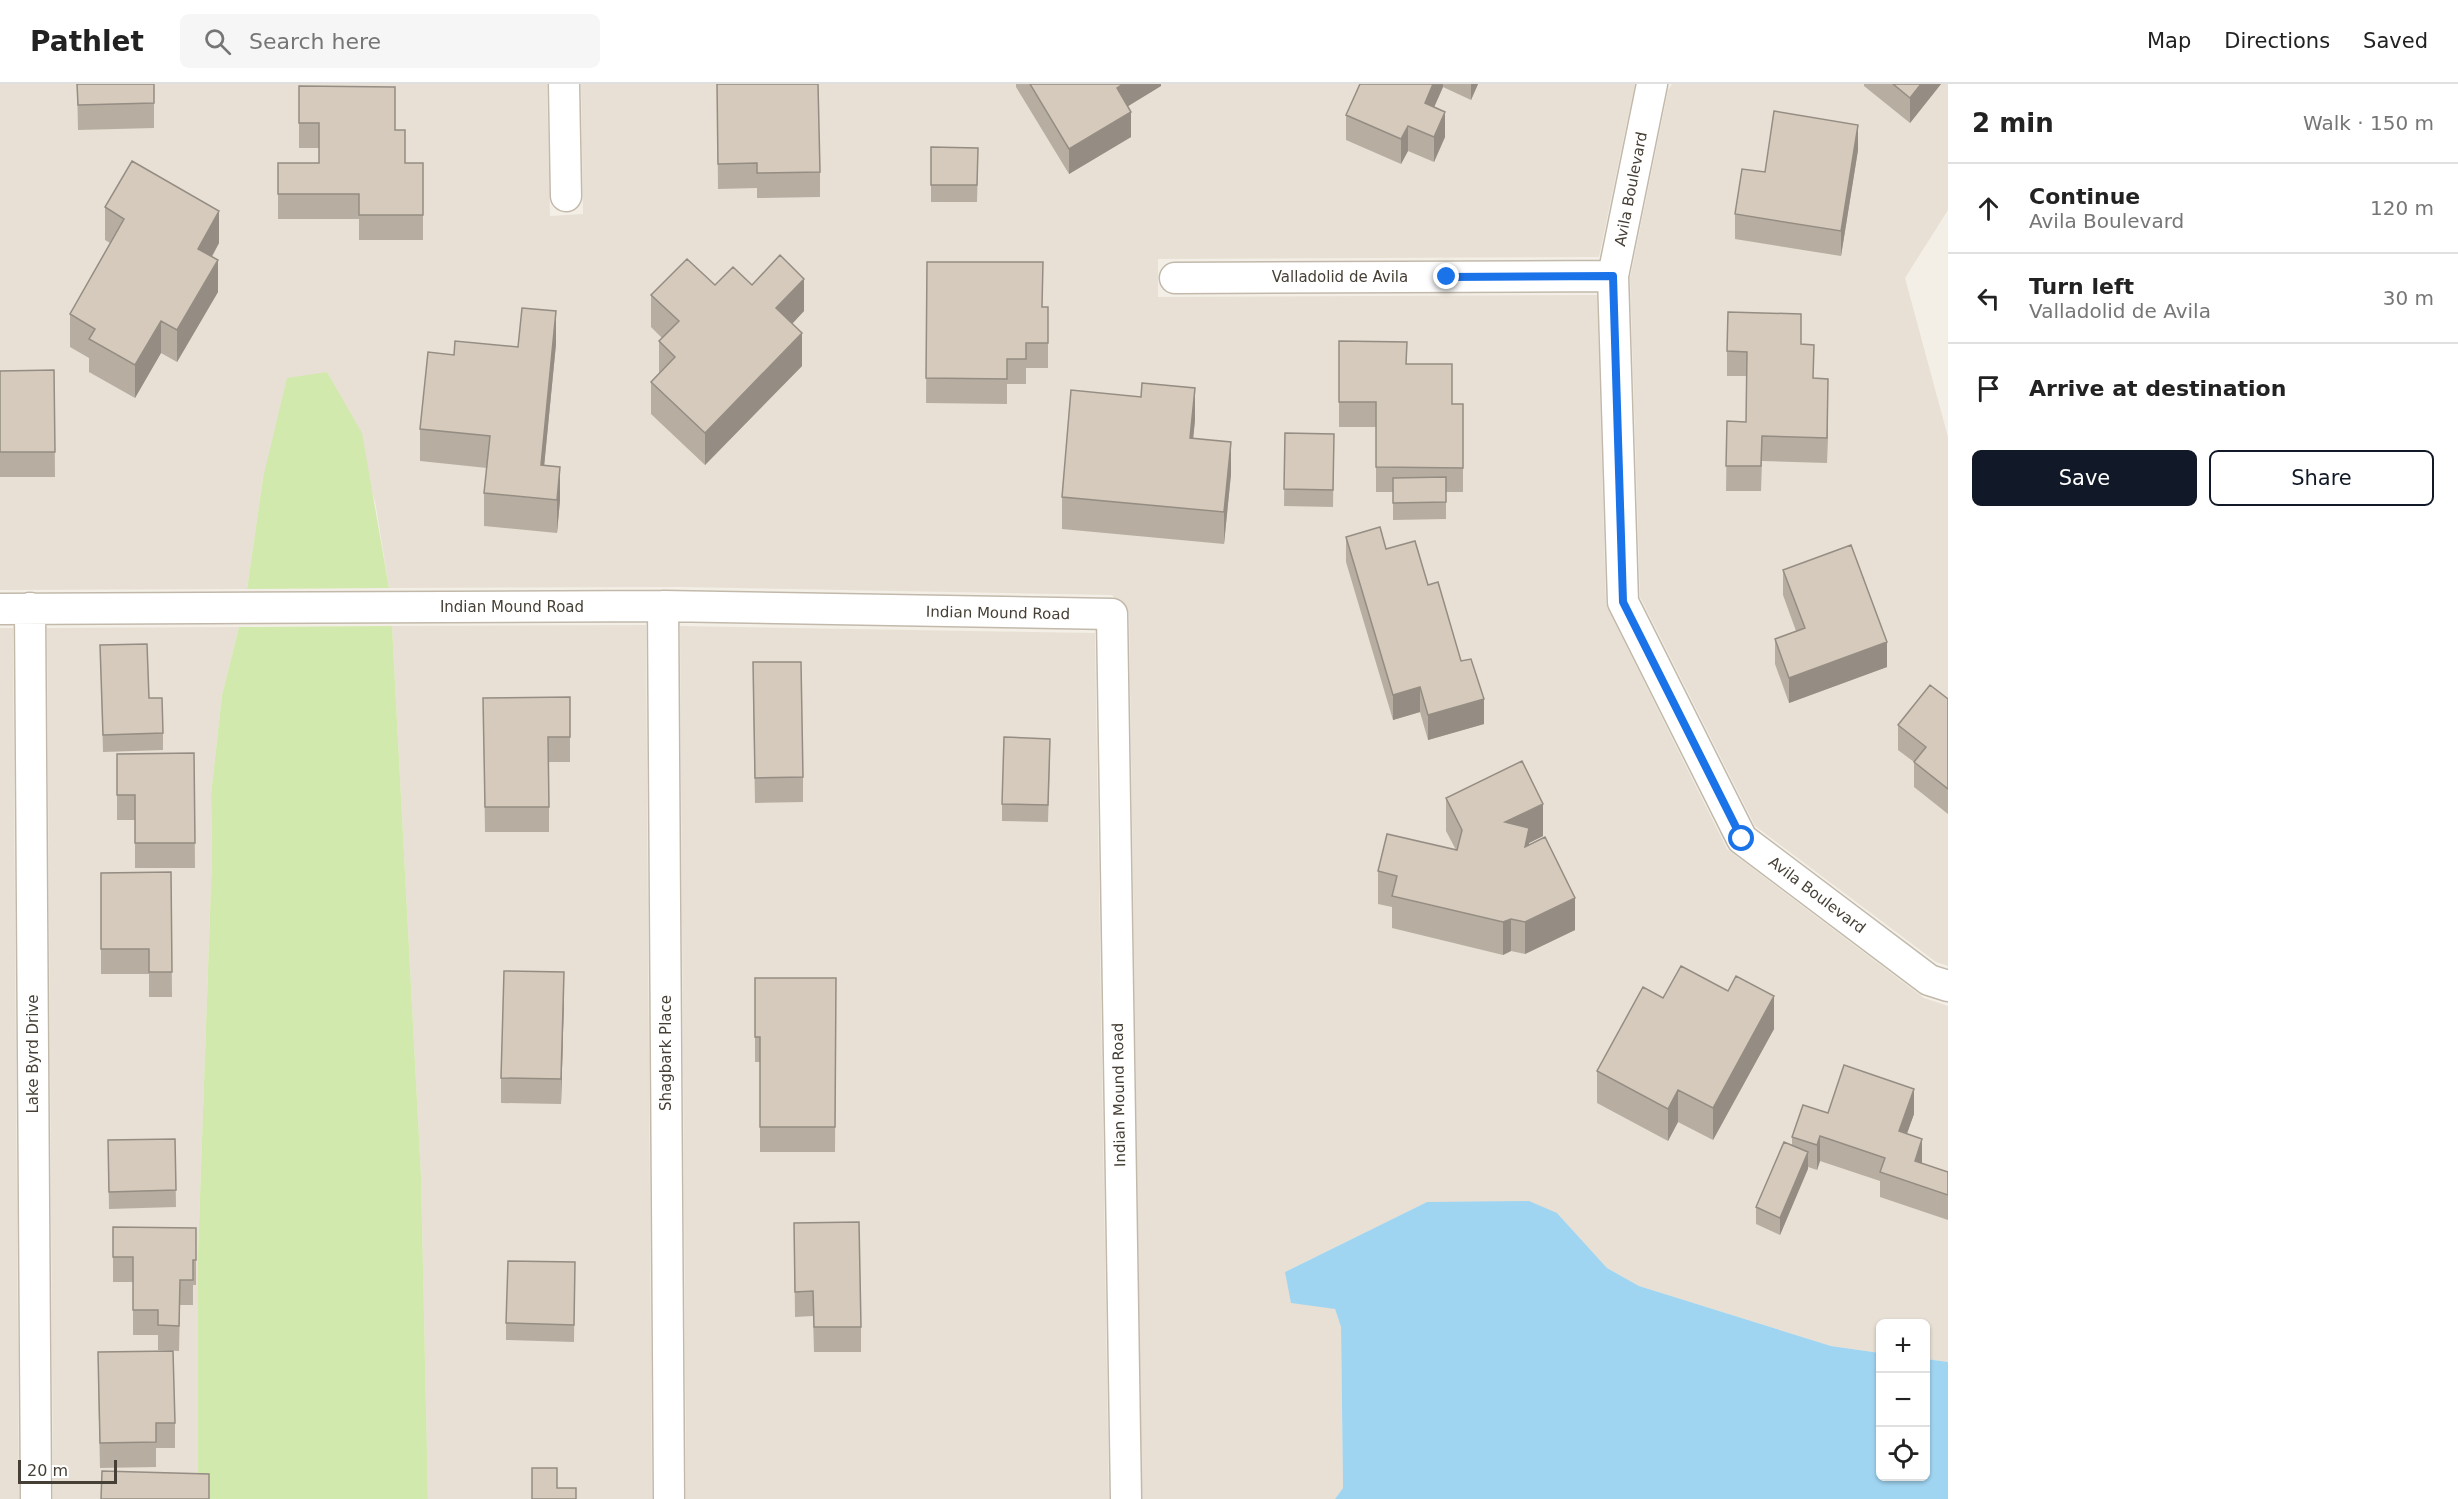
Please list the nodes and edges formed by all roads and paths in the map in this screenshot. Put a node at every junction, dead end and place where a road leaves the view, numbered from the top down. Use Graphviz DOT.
graph roads {
  1 [pos="564,84"];
  2 [pos="1652,84"];
  3 [pos="566,196"];
  4 [pos="1613,276"];
  5 [pos="1175,278"];
  6 [pos="663,606"];
  7 [pos="0,609"];
  8 [pos="30,609"];
  9 [pos="1948,986"];
  10 [pos="36,1499"];
  11 [pos="669,1499"];
  12 [pos="1126,1499"];
  1 -- 3 [label="street"];
  2 -- 4 [label="street, Avila Boulevard"];
  4 -- 5 [label="street, Valladolid de Avila"];
  4 -- 9 [label="street, Avila Boulevard"];
  6 -- 8 [label="street, Indian Mound Road"];
  6 -- 11 [label="street, Shagbark Place"];
  6 -- 12 [label="street, Indian Mound Road"];
  7 -- 8 [label="street, Indian Mound Road"];
  8 -- 10 [label="street, Lake Byrd Drive"];
}
